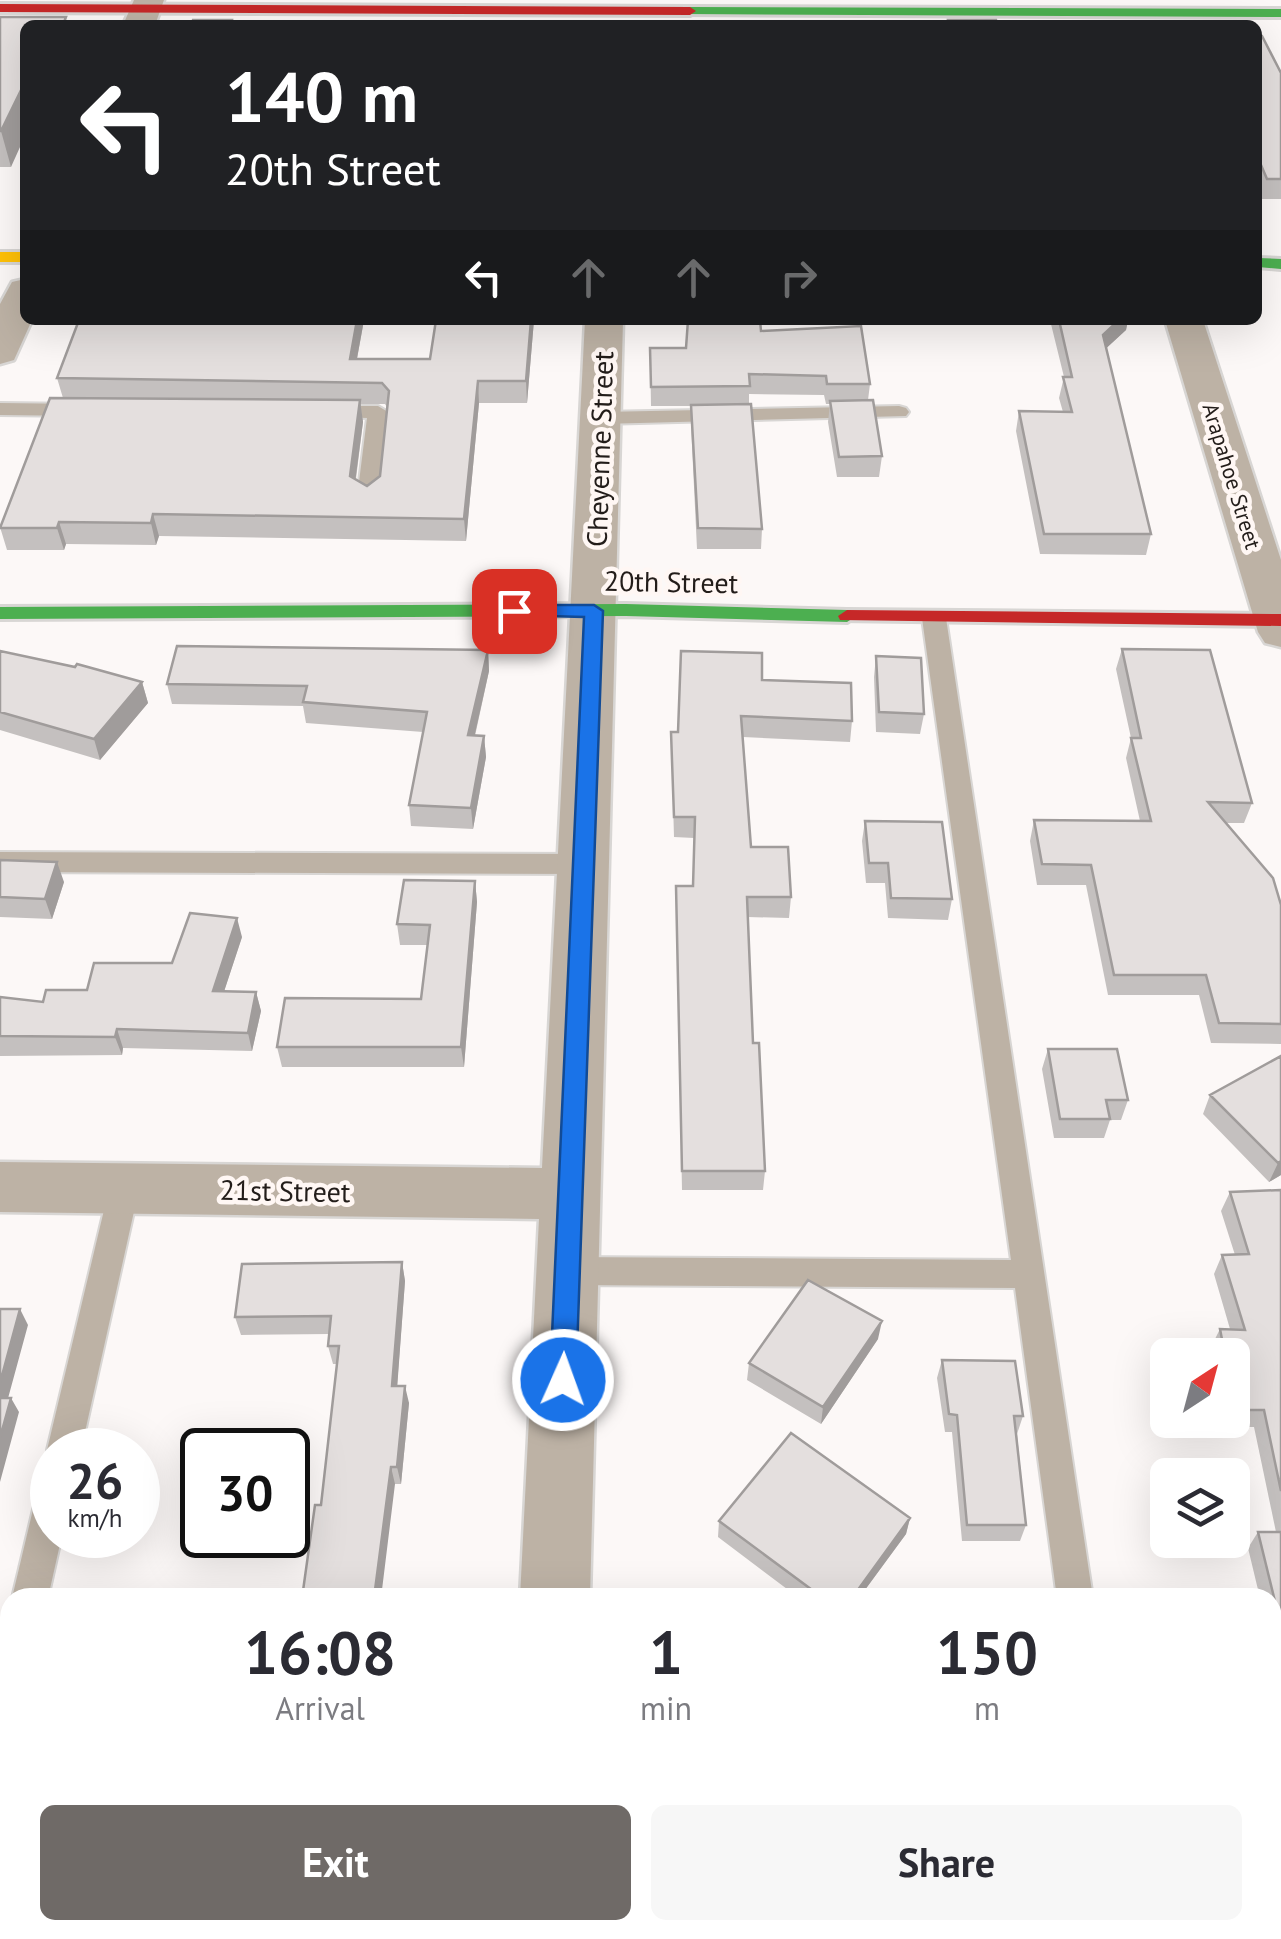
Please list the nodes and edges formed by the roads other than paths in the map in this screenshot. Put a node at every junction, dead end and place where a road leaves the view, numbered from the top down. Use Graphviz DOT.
graph roads {
  1 [pos="1035,6"];
  2 [pos="0,8"];
  3 [pos="145,11"];
  4 [pos="1281,13"];
  5 [pos="608,18"];
  6 [pos="1087,19"];
  7 [pos="20,302"];
  8 [pos="604,325"];
  9 [pos="1186,325"];
  10 [pos="0,352"];
  11 [pos="0,410"];
  12 [pos="109,410"];
  13 [pos="301,412"];
  14 [pos="900,412"];
  15 [pos="600,418"];
  16 [pos="368,498"];
  17 [pos="594,611"];
  18 [pos="0,612"];
  19 [pos="934,618"];
  20 [pos="1280,624"];
  21 [pos="0,862"];
  22 [pos="583,864"];
  23 [pos="0,1187"];
  24 [pos="124,1189"];
  25 [pos="570,1194"];
  26 [pos="567,1271"];
  27 [pos="1029,1274"];
  28 [pos="69,1428"];
  29 [pos="39,1558"];
  30 [pos="32,1588"];
  31 [pos="555,1588"];
  32 [pos="1075,1588"];
  1 -- 5 [label="street"];
  1 -- 6 [label="street"];
  2 -- 3 [label="street"];
  3 -- 5 [label="street"];
  4 -- 6 [label="street"];
  7 -- 10 [label="street"];
  8 -- 15 [label="street, Cheyenne Street"];
  9 -- 20 [label="street, Arapahoe Street"];
  11 -- 12 [label="lane"];
  13 -- 16 [label="lane"];
  14 -- 15 [label="lane"];
  15 -- 17 [label="street, Cheyenne Street"];
  17 -- 18 [label="street, 20th Street"];
  17 -- 19 [label="street, 20th Street"];
  17 -- 22 [label="street, Cheyenne Street"];
  19 -- 20 [label="street, 20th Street"];
  19 -- 27 [label="lane"];
  21 -- 22 [label="lane"];
  22 -- 25 [label="street, Cheyenne Street"];
  23 -- 24 [label="street, 21st Street"];
  24 -- 25 [label="street, 21st Street"];
  24 -- 28 [label="lane"];
  25 -- 26 [label="street, Cheyenne Street"];
  26 -- 27 [label="lane"];
  26 -- 31 [label="street, Cheyenne Street"];
  27 -- 32 [label="lane"];
  29 -- 30 [label="lane"];
}
